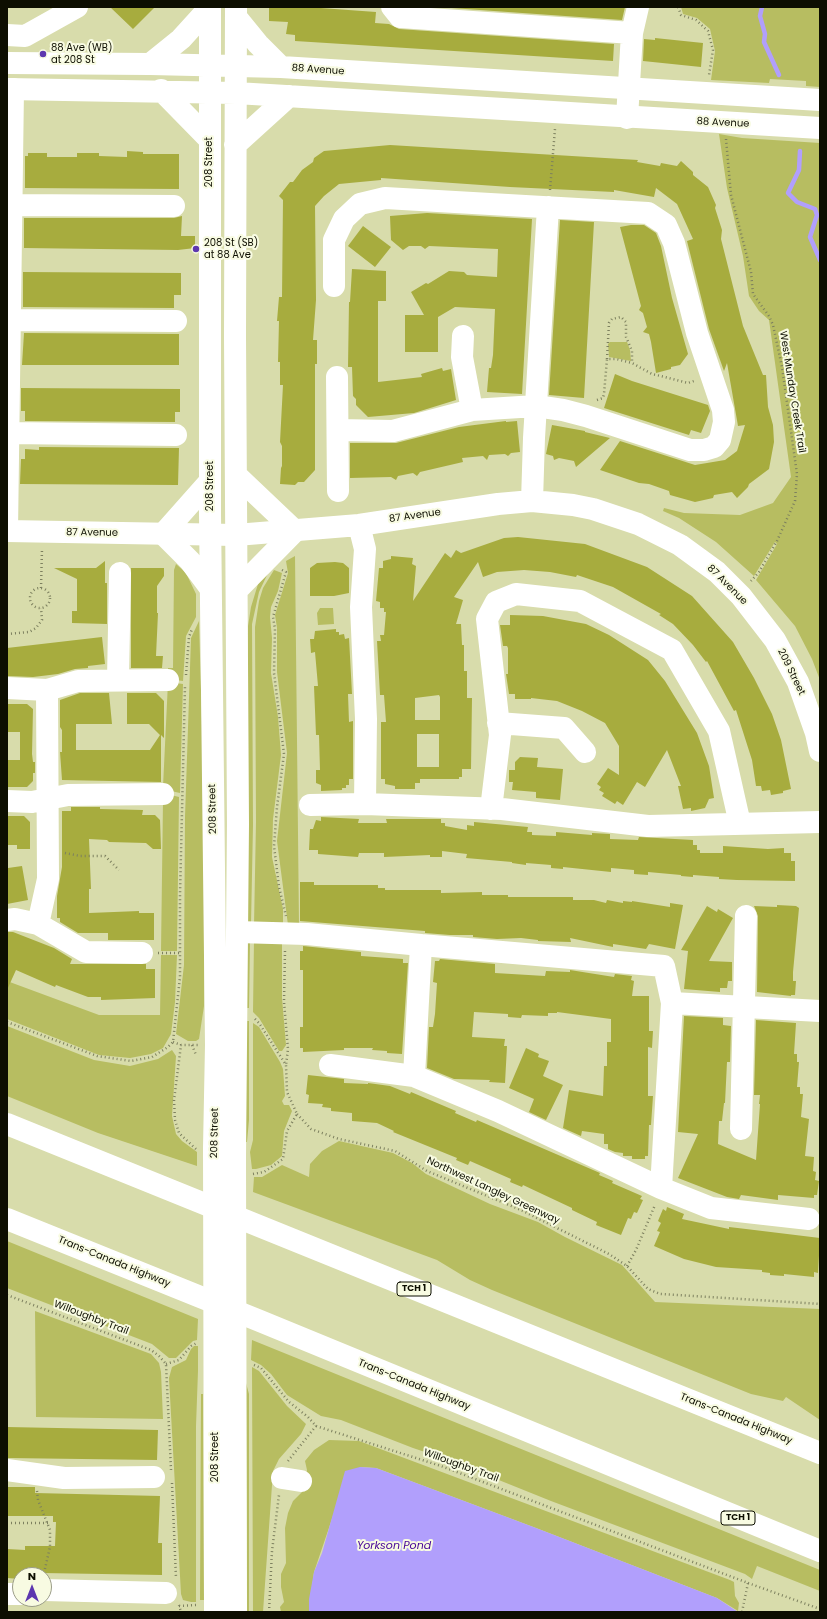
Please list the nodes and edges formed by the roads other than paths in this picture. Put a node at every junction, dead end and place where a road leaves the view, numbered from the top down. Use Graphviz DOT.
graph roads {
  1 [pos="78,7"];
  2 [pos="210,7"];
  3 [pos="392,7"];
  4 [pos="638,7"];
  5 [pos="236,12"];
  6 [pos="632,33"];
  7 [pos="7,35"];
  8 [pos="7,63"];
  9 [pos="150,64"];
  10 [pos="209,65"];
  11 [pos="236,66"];
  12 [pos="281,67"];
  13 [pos="10,89"];
  14 [pos="628,89"];
  15 [pos="161,90"];
  16 [pos="209,91"];
  17 [pos="236,93"];
  18 [pos="289,96"];
  19 [pos="820,100"];
  20 [pos="627,118"];
  21 [pos="820,128"];
  22 [pos="209,139"];
  23 [pos="235,145"];
  24 [pos="10,169"];
  25 [pos="12,205"];
  26 [pos="174,206"];
  27 [pos="548,207"];
  28 [pos="9,282"];
  29 [pos="334,286"];
  30 [pos="10,320"];
  31 [pos="176,321"];
  32 [pos="463,336"];
  33 [pos="337,377"];
  34 [pos="8,400"];
  35 [pos="536,406"];
  36 [pos="472,410"];
  37 [pos="338,430"];
  38 [pos="9,434"];
  39 [pos="176,435"];
  40 [pos="236,475"];
  41 [pos="210,481"];
  42 [pos="338,491"];
  43 [pos="532,501"];
  44 [pos="360,525"];
  45 [pos="7,531"];
  46 [pos="295,531"];
  47 [pos="163,534"];
  48 [pos="210,535"];
  49 [pos="236,535"];
  50 [pos="120,573"];
  51 [pos="210,588"];
  52 [pos="237,590"];
  53 [pos="775,640"];
  54 [pos="118,680"];
  55 [pos="168,680"];
  56 [pos="7,688"];
  57 [pos="47,690"];
  58 [pos="498,723"];
  59 [pos="820,751"];
  60 [pos="585,752"];
  61 [pos="163,794"];
  62 [pos="48,798"];
  63 [pos="7,801"];
  64 [pos="365,804"];
  65 [pos="310,805"];
  66 [pos="492,809"];
  67 [pos="820,822"];
  68 [pos="740,824"];
  69 [pos="746,916"];
  70 [pos="7,920"];
  71 [pos="38,924"];
  72 [pos="237,932"];
  73 [pos="421,945"];
  74 [pos="142,953"];
  75 [pos="672,1003"];
  76 [pos="744,1007"];
  77 [pos="820,1011"];
  78 [pos="330,1065"];
  79 [pos="414,1076"];
  80 [pos="7,1124"];
  81 [pos="741,1129"];
  82 [pos="660,1188"];
  83 [pos="7,1219"];
  84 [pos="809,1219"];
  85 [pos="820,1453"];
  86 [pos="7,1470"];
  87 [pos="154,1477"];
  88 [pos="820,1551"];
  89 [pos="52,1590"];
  90 [pos="175,1594"];
  91 [pos="207,1609"];
  92 [pos="236,1612"];
  1 -- 7 [label="main road"];
  2 -- 9 [label="main road"];
  2 -- 10 [label="main road, 208 Street"];
  3 -- 6 [label="main road"];
  4 -- 6 [label="main road"];
  5 -- 11 [label="main road, 208 Street"];
  5 -- 12 [label="main road"];
  6 -- 14 [label="main road"];
  8 -- 9 [label="main road, 88 Avenue"];
  9 -- 10 [label="main road, 88 Avenue"];
  10 -- 11 [label="main road, 88 Avenue"];
  10 -- 16 [label="main road, 208 Street"];
  11 -- 12 [label="main road, 88 Avenue"];
  11 -- 17 [label="main road, 208 Street"];
  12 -- 14 [label="main road, 88 Avenue"];
  13 -- 15 [label="main road, 88 Avenue"];
  13 -- 24 [label="main road"];
  14 -- 19 [label="main road, 88 Avenue"];
  14 -- 20 [label="main road"];
  15 -- 16 [label="main road, 88 Avenue"];
  15 -- 22 [label="main road"];
  16 -- 17 [label="main road, 88 Avenue"];
  16 -- 22 [label="main road, 208 Street"];
  17 -- 18 [label="main road, 88 Avenue"];
  17 -- 23 [label="main road, 208 Street"];
  18 -- 20 [label="main road, 88 Avenue"];
  18 -- 23 [label="main road"];
  20 -- 21 [label="main road, 88 Avenue"];
  22 -- 41 [label="main road, 208 Street"];
  23 -- 40 [label="main road, 208 Street"];
  24 -- 25 [label="main road"];
  25 -- 26 [label="main road"];
  25 -- 28 [label="main road"];
  27 -- 29 [label="main road"];
  27 -- 35 [label="main road"];
  27 -- 35 [label="main road"];
  28 -- 30 [label="main road"];
  30 -- 31 [label="main road"];
  30 -- 34 [label="main road"];
  32 -- 36 [label="main road"];
  33 -- 37 [label="main road"];
  34 -- 38 [label="main road"];
  35 -- 36 [label="main road"];
  35 -- 43 [label="main road"];
  36 -- 37 [label="main road"];
  37 -- 42 [label="main road"];
  38 -- 39 [label="main road"];
  38 -- 45 [label="main road"];
  40 -- 46 [label="main road"];
  40 -- 49 [label="main road, 208 Street"];
  41 -- 47 [label="main road"];
  41 -- 48 [label="main road, 208 Street"];
  43 -- 44 [label="main road, 87 Avenue"];
  43 -- 53 [label="main road, 87 Avenue"];
  44 -- 46 [label="main road, 87 Avenue"];
  44 -- 64 [label="main road"];
  45 -- 47 [label="main road, 87 Avenue"];
  46 -- 49 [label="main road, 87 Avenue"];
  46 -- 52 [label="main road"];
  47 -- 48 [label="main road, 87 Avenue"];
  47 -- 51 [label="main road"];
  48 -- 49 [label="main road, 87 Avenue"];
  48 -- 51 [label="main road, 208 Street"];
  49 -- 52 [label="main road, 208 Street"];
  50 -- 54 [label="main road"];
  51 -- 91 [label="main road, 208 Street"];
  52 -- 72 [label="main road, 208 Street"];
  53 -- 59 [label="main road, 209 Street"];
  54 -- 55 [label="main road"];
  54 -- 57 [label="main road"];
  56 -- 57 [label="main road"];
  57 -- 62 [label="main road"];
  58 -- 60 [label="main road"];
  58 -- 66 [label="main road"];
  58 -- 68 [label="main road"];
  61 -- 62 [label="main road"];
  62 -- 63 [label="main road"];
  62 -- 71 [label="main road"];
  64 -- 65 [label="main road"];
  64 -- 66 [label="main road"];
  66 -- 68 [label="main road"];
  67 -- 68 [label="main road"];
  69 -- 76 [label="main road"];
  70 -- 71 [label="main road"];
  71 -- 74 [label="main road"];
  72 -- 73 [label="main road"];
  72 -- 92 [label="main road, 208 Street"];
  73 -- 75 [label="main road"];
  73 -- 79 [label="main road"];
  75 -- 76 [label="main road"];
  75 -- 82 [label="main road"];
  76 -- 77 [label="main road"];
  76 -- 81 [label="main road"];
  78 -- 79 [label="main road"];
  79 -- 82 [label="main road"];
  80 -- 85 [label="main road, Trans-Canada Highway / TCH 1"];
  82 -- 84 [label="main road"];
  83 -- 88 [label="main road, Trans-Canada Highway / TCH 1"];
  86 -- 87 [label="main road"];
  89 -- 90 [label="main road"];
}
